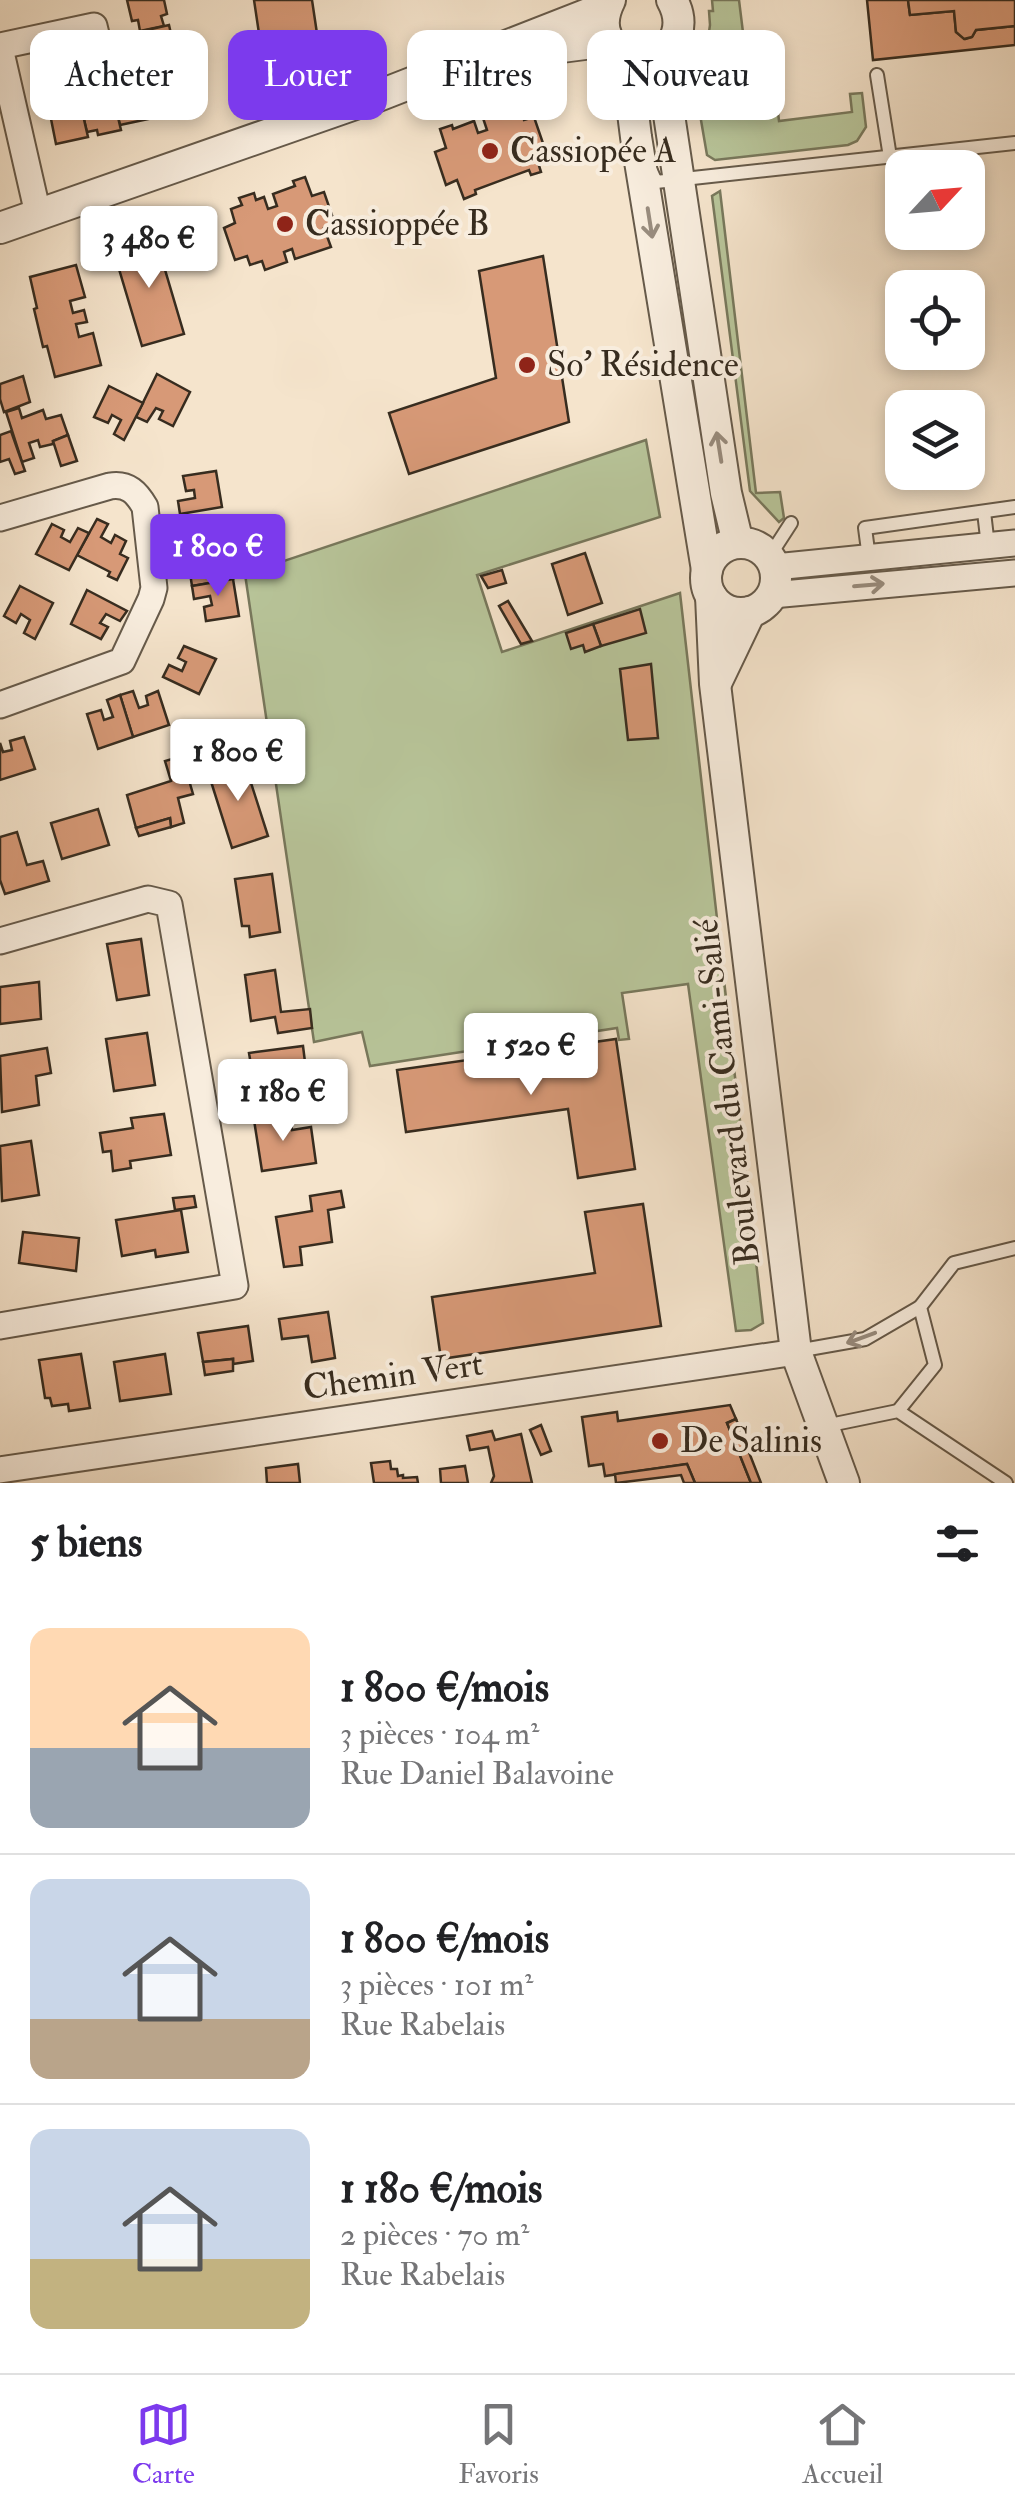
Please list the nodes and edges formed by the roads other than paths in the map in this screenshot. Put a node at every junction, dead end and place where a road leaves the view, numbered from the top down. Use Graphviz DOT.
graph roads {
  1 [pos="672,0"];
  2 [pos="608,4"];
  3 [pos="546,30"];
  4 [pos="608,30"];
  5 [pos="678,30"];
  6 [pos="30,40"];
  7 [pos="0,47"];
  8 [pos="876,76"];
  9 [pos="407,86"];
  10 [pos="632,120"];
  11 [pos="670,120"];
  12 [pos="636,137"];
  13 [pos="1015,143"];
  14 [pos="889,150"];
  15 [pos="948,150"];
  16 [pos="885,157"];
  17 [pos="679,179"];
  18 [pos="38,214"];
  19 [pos="0,228"];
  20 [pos="1015,508"];
  21 [pos="984,512"];
  22 [pos="0,518"];
  23 [pos="920,520"];
  24 [pos="791,523"];
  25 [pos="738,542"];
  26 [pos="1015,543"];
  27 [pos="988,546"];
  28 [pos="924,552"];
  29 [pos="869,558"];
  30 [pos="1015,573"];
  31 [pos="709,583"];
  32 [pos="766,583"];
  33 [pos="716,684"];
  34 [pos="0,705"];
  35 [pos="0,941"];
  36 [pos="1015,1248"];
  37 [pos="920,1307"];
  38 [pos="0,1326"];
  39 [pos="796,1352"];
  40 [pos="898,1411"];
  41 [pos="822,1427"];
  42 [pos="0,1470"];
  43 [pos="844,1483"];
  44 [pos="1006,1483"];
  1 -- 5 [label="street"];
  2 -- 3 [label="street"];
  2 -- 4 [label="street, Boulevard du Cami-Salié"];
  6 -- 7 [label="street"];
  7 -- 18 [label="street"];
  8 -- 14 [label="lane"];
  9 -- 18 [label="street"];
  10 -- 12 [label="street, Boulevard du Cami-Salié"];
  11 -- 17 [label="street"];
  12 -- 17 [label="lane"];
  12 -- 31 [label="street, Boulevard du Cami-Salié, one-way"];
  13 -- 15 [label="lane"];
  16 -- 17 [label="lane"];
  25 -- 17 [label="street, one-way"];
  18 -- 19 [label="street"];
  20 -- 21 [label="lane"];
  21 -- 23 [label="lane"];
  21 -- 27 [label="lane"];
  22 -- 34 [label="street"];
  23 -- 28 [label="lane"];
  23 -- 29 [label="lane"];
  24 -- 32 [label="lane"];
  25 -- 31 [label="street"];
  25 -- 32 [label="street"];
  26 -- 27 [label="street"];
  27 -- 28 [label="street"];
  28 -- 29 [label="street"];
  29 -- 32 [label="street"];
  32 -- 30 [label="street, one-way"];
  31 -- 32 [label="street"];
  31 -- 33 [label="street, Boulevard du Cami-Salié"];
  32 -- 33 [label="street"];
  33 -- 39 [label="street, Boulevard du Cami-Salié"];
  35 -- 38 [label="street"];
  36 -- 37 [label="lane"];
  37 -- 39 [label="lane, one-way"];
  37 -- 40 [label="lane"];
  39 -- 41 [label="street, Boulevard du Cami-Salié"];
  39 -- 42 [label="street, Chemin Vert"];
  40 -- 41 [label="lane"];
  40 -- 44 [label="lane"];
  41 -- 43 [label="street, Boulevard du Cami-Salié"];
}
